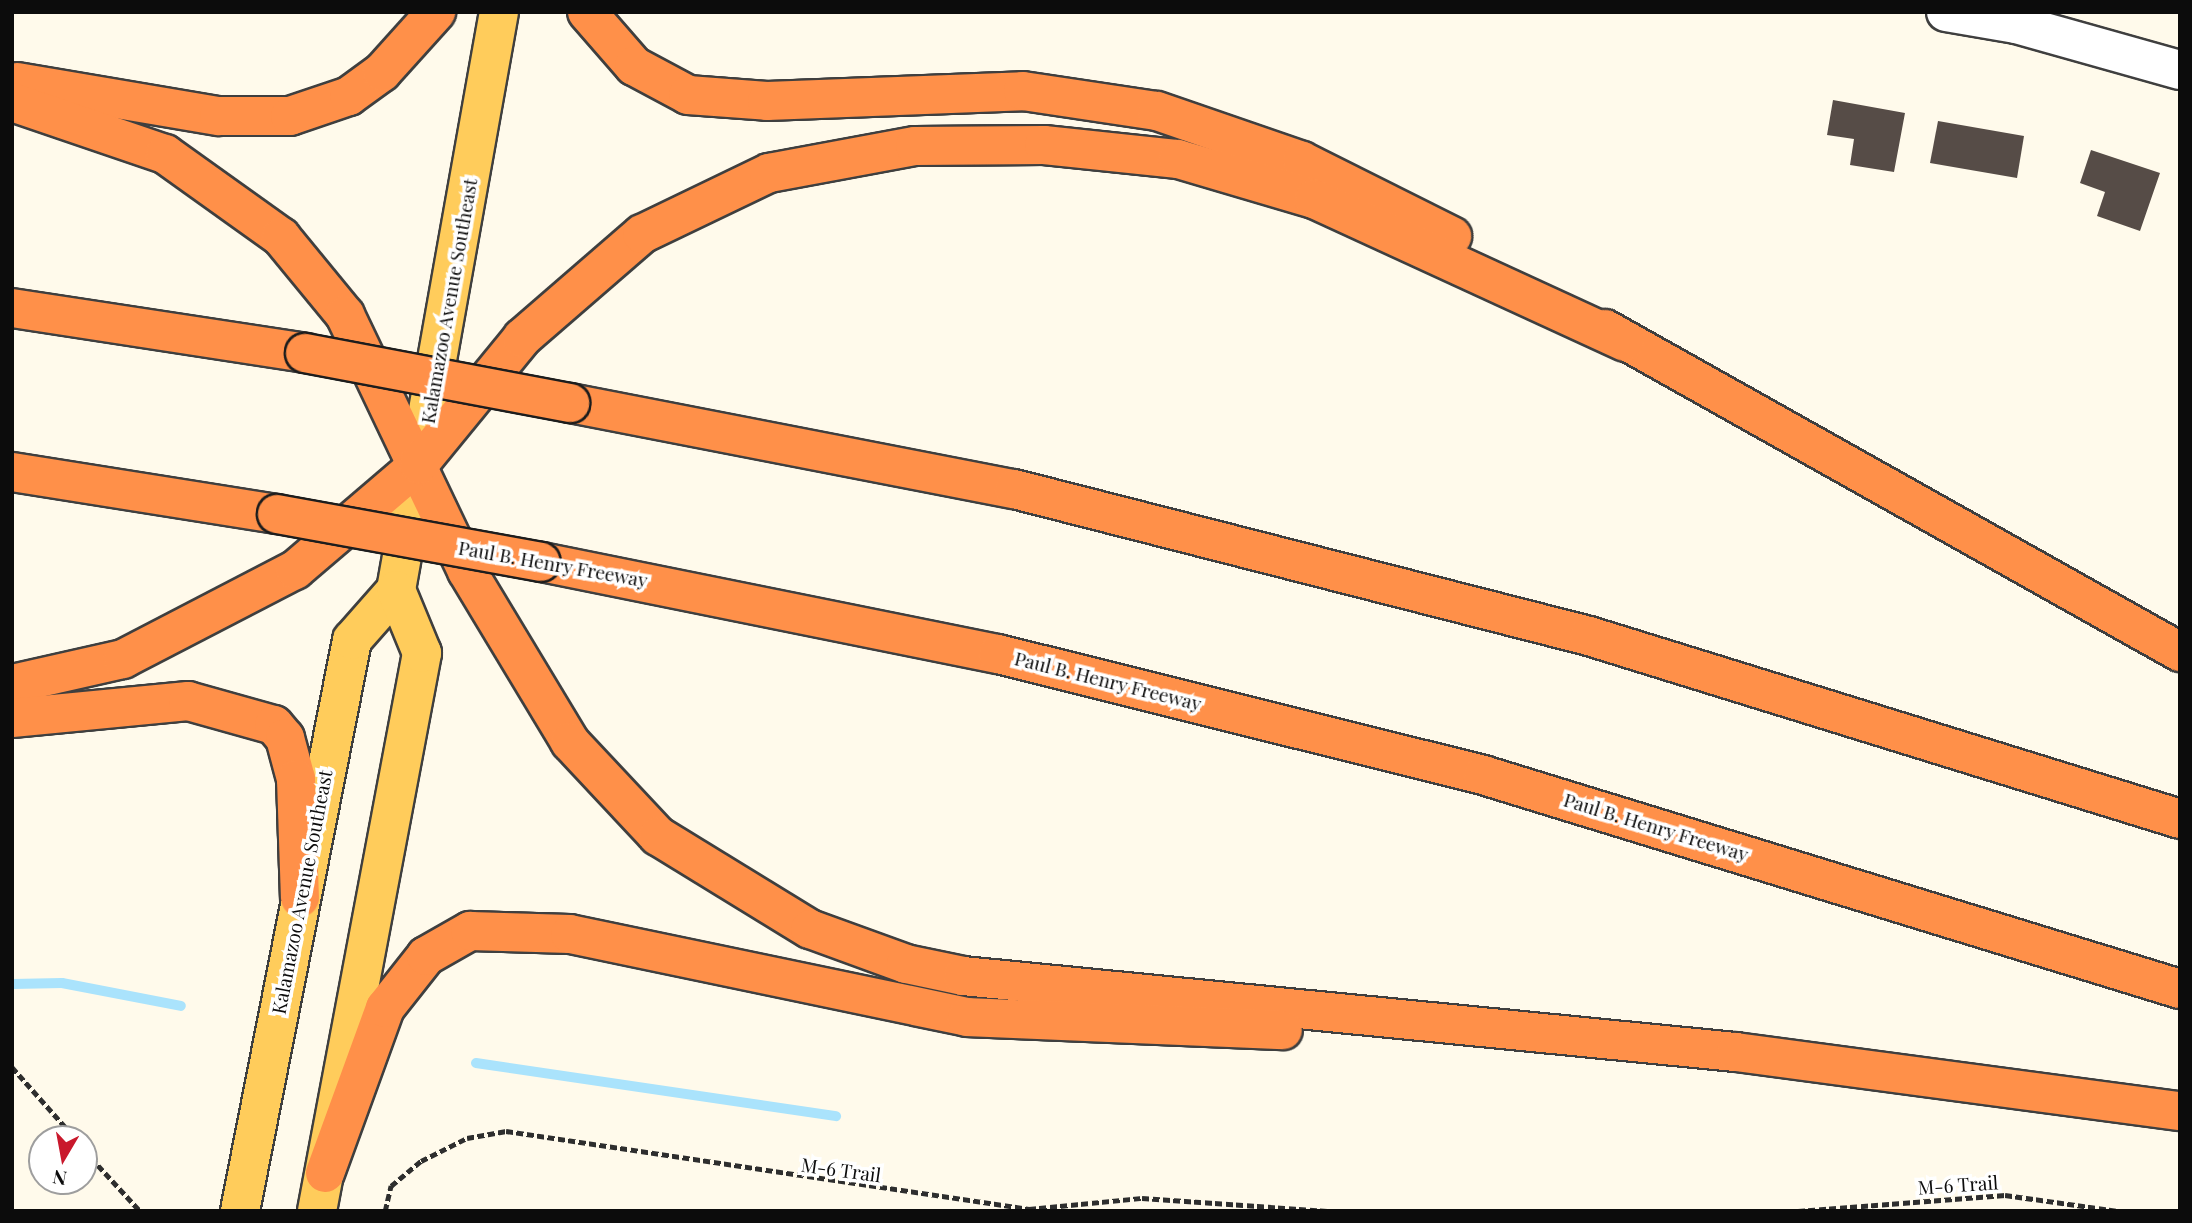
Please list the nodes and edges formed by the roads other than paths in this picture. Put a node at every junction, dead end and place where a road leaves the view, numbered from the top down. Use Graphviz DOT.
graph roads {
  1 [pos="436,12"];
  2 [pos="499,12"];
  3 [pos="587,12"];
  4 [pos="1946,12"];
  5 [pos="2180,70"];
  6 [pos="12,81"];
  7 [pos="12,102"];
  8 [pos="12,308"];
  9 [pos="1625,342"];
  10 [pos="419,464"];
  11 [pos="12,472"];
  12 [pos="396,590"];
  13 [pos="2180,652"];
  14 [pos="12,684"];
  15 [pos="12,718"];
  16 [pos="2180,819"];
  17 [pos="300,898"];
  18 [pos="2180,989"];
  19 [pos="1506,1033"];
  20 [pos="2180,1111"];
  21 [pos="325,1173"];
  22 [pos="240,1211"];
  23 [pos="317,1211"];
  1 -- 6 [label="highway"];
  2 -- 10 [label="main road, Kalamazoo Avenue Southeast"];
  3 -- 9 [label="highway"];
  4 -- 5 [label="street"];
  7 -- 10 [label="highway"];
  8 -- 16 [label="highway, bridge"];
  9 -- 10 [label="highway"];
  9 -- 13 [label="highway"];
  10 -- 12 [label="main road, Kalamazoo Avenue Southeast"];
  10 -- 14 [label="highway"];
  10 -- 19 [label="highway"];
  11 -- 18 [label="highway, Paul B. Henry Freeway, bridge"];
  12 -- 17 [label="main road, Kalamazoo Avenue Southeast"];
  12 -- 21 [label="main road"];
  15 -- 17 [label="highway"];
  17 -- 22 [label="main road, Kalamazoo Avenue Southeast"];
  19 -- 20 [label="highway"];
  19 -- 21 [label="highway"];
  21 -- 23 [label="main road"];
}
